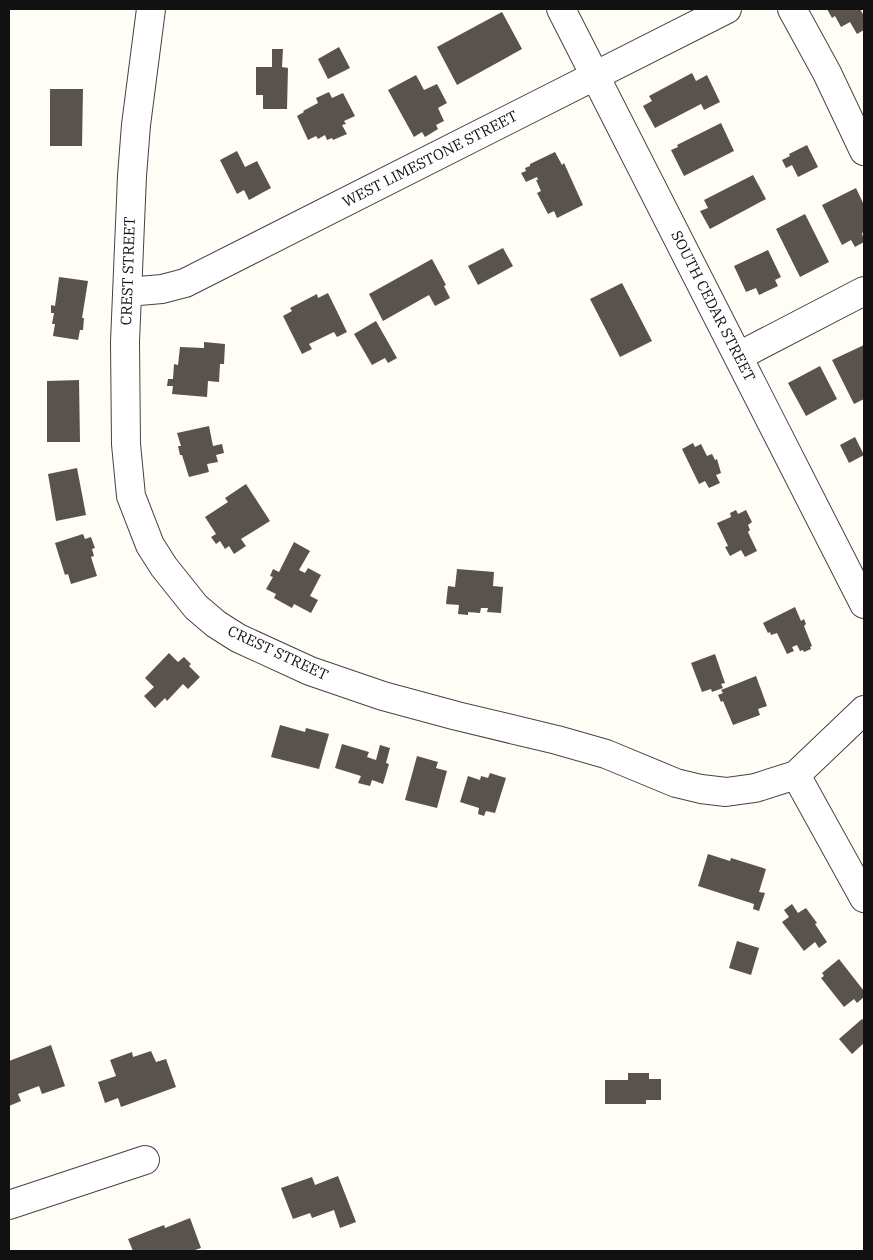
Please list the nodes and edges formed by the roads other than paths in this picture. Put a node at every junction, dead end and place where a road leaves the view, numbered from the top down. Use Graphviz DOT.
graph roads {
  1 [pos="151,9"];
  2 [pos="561,9"];
  3 [pos="727,9"];
  4 [pos="792,9"];
  5 [pos="596,75"];
  6 [pos="864,151"];
  7 [pos="864,291"];
  8 [pos="127,292"];
  9 [pos="738,356"];
  10 [pos="864,604"];
  11 [pos="864,710"];
  12 [pos="796,775"];
  13 [pos="864,898"];
  14 [pos="145,1160"];
  15 [pos="9,1205"];
  1 -- 8 [label="street, CREST STREET"];
  2 -- 5 [label="street, SOUTH CEDAR STREET"];
  3 -- 5 [label="street, WEST LIMESTONE STREET"];
  4 -- 6 [label="street"];
  5 -- 8 [label="street, WEST LIMESTONE STREET"];
  5 -- 9 [label="street, SOUTH CEDAR STREET"];
  7 -- 9 [label="street"];
  8 -- 12 [label="street, CREST STREET"];
  9 -- 10 [label="street, SOUTH CEDAR STREET"];
  11 -- 12 [label="street"];
  12 -- 13 [label="street"];
  14 -- 15 [label="street"];
}
